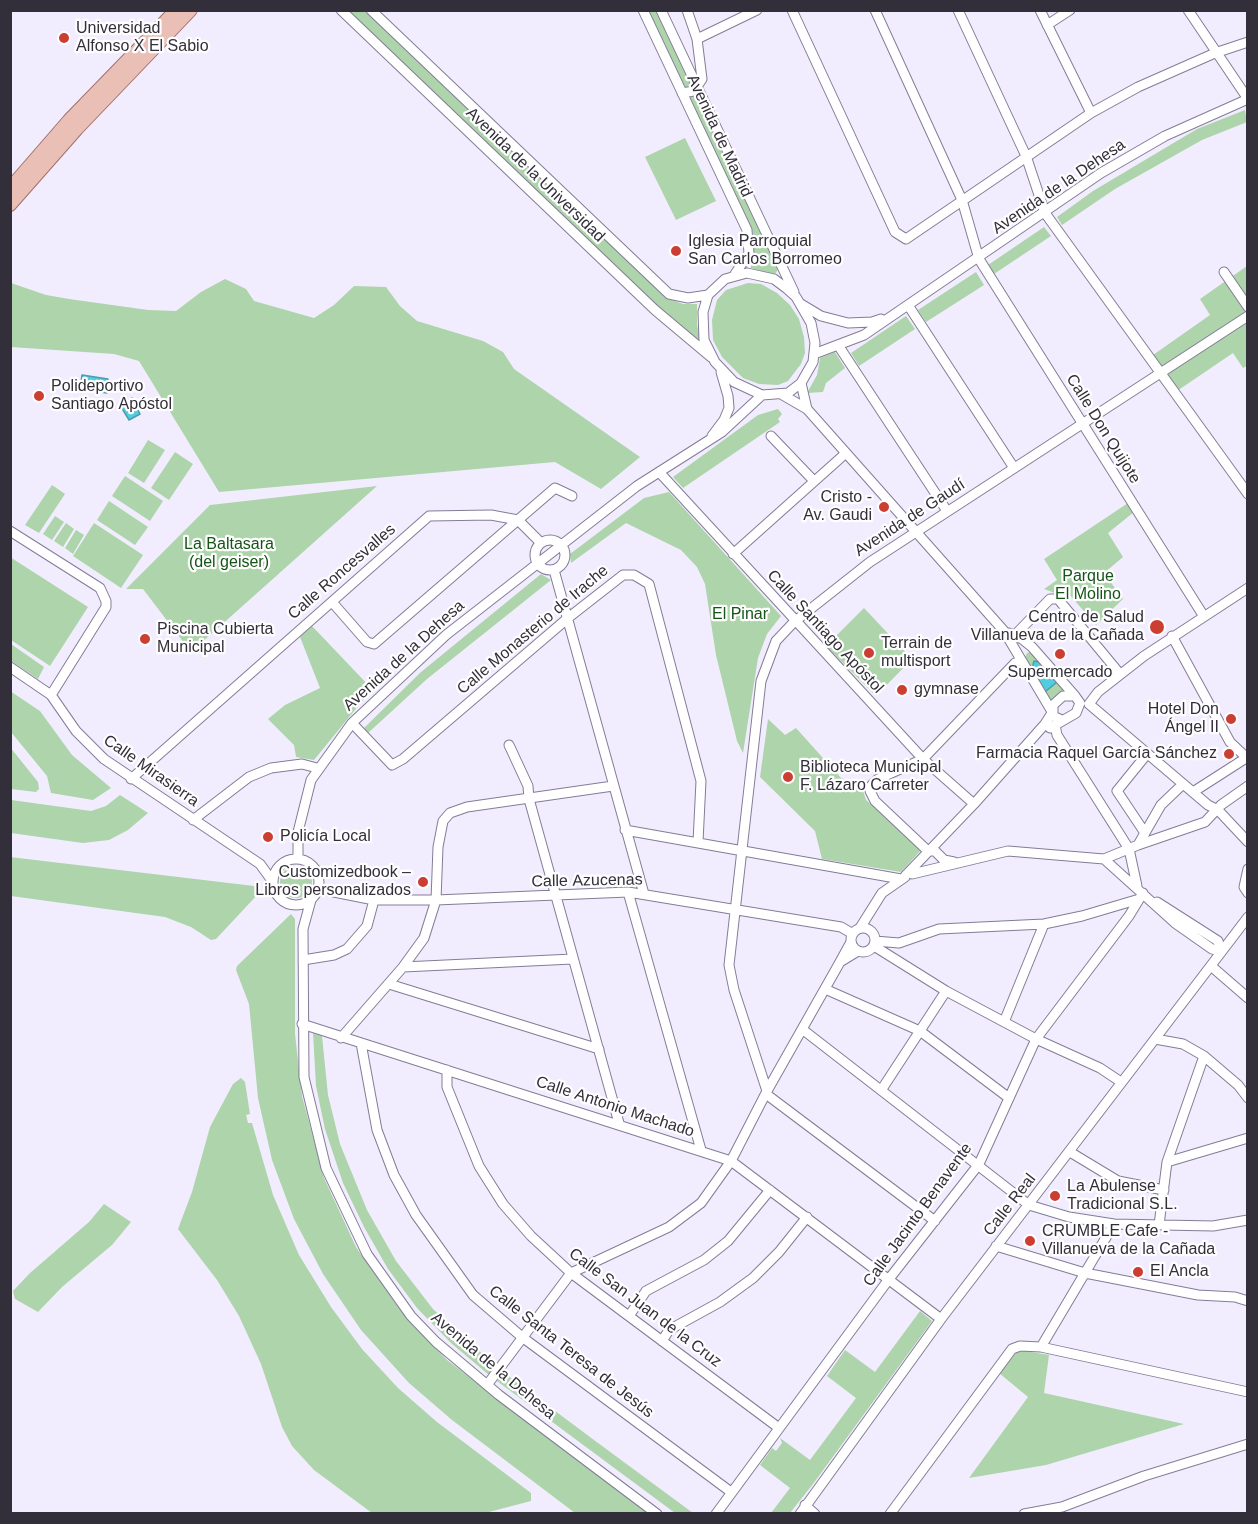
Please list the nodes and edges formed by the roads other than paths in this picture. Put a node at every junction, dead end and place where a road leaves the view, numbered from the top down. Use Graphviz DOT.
graph roads {
  1 [pos="176,10"];
  2 [pos="191,10"];
  3 [pos="341,10"];
  4 [pos="371,10"];
  5 [pos="643,10"];
  6 [pos="661,10"];
  7 [pos="687,10"];
  8 [pos="757,10"];
  9 [pos="792,10"];
  10 [pos="875,10"];
  11 [pos="958,10"];
  12 [pos="1040,10"];
  13 [pos="1070,10"];
  14 [pos="1188,10"];
  15 [pos="1047,25"];
  16 [pos="697,39"];
  17 [pos="1248,42"];
  18 [pos="1215,53"];
  19 [pos="697,87"];
  20 [pos="682,93"];
  21 [pos="1247,99"];
  22 [pos="1091,113"];
  23 [pos="1026,156"];
  24 [pos="10,188"];
  25 [pos="962,201"];
  26 [pos="10,205"];
  27 [pos="1045,213"];
  28 [pos="979,259"];
  29 [pos="1224,272"];
  30 [pos="735,274"];
  31 [pos="708,295"];
  32 [pos="798,300"];
  33 [pos="908,305"];
  34 [pos="1248,307"];
  35 [pos="895,314"];
  36 [pos="1248,316"];
  37 [pos="838,345"];
  38 [pos="814,354"];
  39 [pos="711,357"];
  40 [pos="720,370"];
  41 [pos="1160,375"];
  42 [pos="801,383"];
  43 [pos="762,394"];
  44 [pos="781,394"];
  45 [pos="807,409"];
  46 [pos="1084,424"];
  47 [pos="771,436"];
  48 [pos="709,441"];
  49 [pos="846,453"];
  50 [pos="1014,468"];
  51 [pos="660,473"];
  52 [pos="814,481"];
  53 [pos="1248,494"];
  54 [pos="572,496"];
  55 [pos="946,511"];
  56 [pos="518,520"];
  57 [pos="10,531"];
  58 [pos="916,532"];
  59 [pos="540,542"];
  60 [pos="561,544"];
  61 [pos="733,554"];
  62 [pos="537,563"];
  63 [pos="554,570"];
  64 [pos="1248,588"];
  65 [pos="332,602"];
  66 [pos="1203,615"];
  67 [pos="568,618"];
  68 [pos="794,622"];
  69 [pos="1004,631"];
  70 [pos="1014,636"];
  71 [pos="1172,636"];
  72 [pos="1032,648"];
  73 [pos="1019,653"];
  74 [pos="1015,663"];
  75 [pos="10,667"];
  76 [pos="1028,673"];
  77 [pos="1120,674"];
  78 [pos="51,695"];
  79 [pos="1080,700"];
  80 [pos="1051,712"];
  81 [pos="352,723"];
  82 [pos="1059,723"];
  83 [pos="1030,740"];
  84 [pos="509,745"];
  85 [pos="1147,754"];
  86 [pos="1247,758"];
  87 [pos="923,759"];
  88 [pos="317,768"];
  89 [pos="131,779"];
  90 [pos="1183,784"];
  91 [pos="613,786"];
  92 [pos="1248,786"];
  93 [pos="1193,792"];
  94 [pos="529,799"];
  95 [pos="974,804"];
  96 [pos="1218,810"];
  97 [pos="193,820"];
  98 [pos="625,830"];
  99 [pos="1145,833"];
  100 [pos="698,842"];
  101 [pos="1248,842"];
  102 [pos="1134,847"];
  103 [pos="743,849"];
  104 [pos="931,856"];
  105 [pos="298,858"];
  106 [pos="1104,859"];
  107 [pos="956,862"];
  108 [pos="260,864"];
  109 [pos="278,867"];
  110 [pos="944,867"];
  111 [pos="1248,869"];
  112 [pos="912,874"];
  113 [pos="902,879"];
  114 [pos="273,882"];
  115 [pos="319,890"];
  116 [pos="628,892"];
  117 [pos="1139,893"];
  118 [pos="1248,893"];
  119 [pos="644,894"];
  120 [pos="555,895"];
  121 [pos="311,900"];
  122 [pos="374,900"];
  123 [pos="436,900"];
  124 [pos="294,905"];
  125 [pos="734,908"];
  126 [pos="1113,908"];
  127 [pos="1129,916"];
  128 [pos="1248,917"];
  129 [pos="1044,924"];
  130 [pos="303,929"];
  131 [pos="855,935"];
  132 [pos="874,944"];
  133 [pos="891,945"];
  134 [pos="858,951"];
  135 [pos="1221,951"];
  136 [pos="889,958"];
  137 [pos="573,959"];
  138 [pos="303,960"];
  139 [pos="840,962"];
  140 [pos="1211,966"];
  141 [pos="403,967"];
  142 [pos="389,984"];
  143 [pos="825,989"];
  144 [pos="946,991"];
  145 [pos="1248,998"];
  146 [pos="1004,1022"];
  147 [pos="302,1024"];
  148 [pos="802,1029"];
  149 [pos="920,1031"];
  150 [pos="341,1038"];
  151 [pos="1036,1039"];
  152 [pos="1155,1039"];
  153 [pos="361,1043"];
  154 [pos="599,1049"];
  155 [pos="1204,1056"];
  156 [pos="447,1070"];
  157 [pos="1121,1082"];
  158 [pos="882,1089"];
  159 [pos="766,1092"];
  160 [pos="1009,1098"];
  161 [pos="1248,1098"];
  162 [pos="620,1123"];
  163 [pos="1248,1138"];
  164 [pos="701,1150"];
  165 [pos="1070,1152"];
  166 [pos="731,1161"];
  167 [pos="1167,1162"];
  168 [pos="979,1164"];
  169 [pos="770,1190"];
  170 [pos="1164,1190"];
  171 [pos="1029,1205"];
  172 [pos="807,1217"];
  173 [pos="1248,1220"];
  174 [pos="935,1221"];
  175 [pos="1114,1224"];
  176 [pos="1160,1225"];
  177 [pos="996,1246"];
  178 [pos="571,1273"];
  179 [pos="1085,1273"];
  180 [pos="889,1279"];
  181 [pos="1248,1301"];
  182 [pos="629,1316"];
  183 [pos="941,1319"];
  184 [pos="522,1337"];
  185 [pos="662,1341"];
  186 [pos="1041,1347"];
  187 [pos="487,1385"];
  188 [pos="1248,1392"];
  189 [pos="779,1428"];
  190 [pos="1248,1444"];
  191 [pos="731,1492"];
  192 [pos="802,1509"];
  193 [pos="657,1514"];
  194 [pos="716,1514"];
  195 [pos="815,1514"];
  196 [pos="890,1514"];
  197 [pos="1024,1514"];
  1 -- 24 [label="main road"];
  2 -- 26 [label="main road"];
  3 -- 39 [label="street, Avenida de la Universidad"];
  4 -- 31 [label="street, Avenida de la Universidad"];
  5 -- 20 [label="street, Avenida de Madrid"];
  6 -- 19 [label="street, Avenida de Madrid"];
  7 -- 16 [label="street, Avenida de Madrid"];
  8 -- 16 [label="street"];
  9 -- 25 [label="street"];
  10 -- 25 [label="street, Calle Don Quijote"];
  11 -- 23 [label="street"];
  12 -- 15 [label="street"];
  13 -- 15 [label="street"];
  14 -- 18 [label="street"];
  15 -- 22 [label="street"];
  16 -- 19 [label="street, Avenida de Madrid"];
  17 -- 18 [label="street"];
  18 -- 21 [label="street"];
  18 -- 22 [label="street"];
  19 -- 20 [label="street"];
  19 -- 32 [label="street, Avenida de Madrid"];
  20 -- 30 [label="street, Avenida de Madrid"];
  21 -- 27 [label="street, Avenida de la Dehesa"];
  22 -- 23 [label="street"];
  23 -- 25 [label="street"];
  23 -- 27 [label="street"];
  25 -- 28 [label="street, Calle Don Quijote"];
  27 -- 28 [label="street, Avenida de la Dehesa"];
  27 -- 41 [label="street"];
  28 -- 33 [label="street, Avenida de la Dehesa"];
  28 -- 46 [label="street, Calle Don Quijote"];
  29 -- 34 [label="street"];
  30 -- 31 [label="street"];
  30 -- 32 [label="street"];
  31 -- 39 [label="street"];
  32 -- 35 [label="street, Avenida de la Dehesa"];
  32 -- 38 [label="street"];
  33 -- 35 [label="street, Avenida de la Dehesa"];
  33 -- 50 [label="street"];
  35 -- 37 [label="street, Avenida de la Dehesa"];
  36 -- 41 [label="street, Avenida de Gaudí"];
  37 -- 38 [label="street, Avenida de la Dehesa"];
  37 -- 55 [label="street"];
  38 -- 42 [label="street"];
  39 -- 40 [label="street"];
  40 -- 43 [label="street"];
  40 -- 48 [label="street, Avenida de la Dehesa"];
  41 -- 46 [label="street, Avenida de Gaudí"];
  41 -- 53 [label="street"];
  42 -- 44 [label="street"];
  42 -- 45 [label="street"];
  43 -- 44 [label="street"];
  43 -- 48 [label="street, Avenida de la Dehesa"];
  44 -- 45 [label="street"];
  45 -- 49 [label="street"];
  46 -- 50 [label="street, Avenida de Gaudí"];
  46 -- 66 [label="street, Calle Don Quijote"];
  47 -- 52 [label="street"];
  48 -- 51 [label="street, Avenida de la Dehesa"];
  49 -- 52 [label="street"];
  49 -- 58 [label="street"];
  50 -- 55 [label="street, Avenida de Gaudí"];
  51 -- 60 [label="street, Avenida de la Dehesa"];
  51 -- 61 [label="street, Calle Santiago Apóstol"];
  52 -- 61 [label="street"];
  54 -- 56 [label="street"];
  55 -- 58 [label="street, Avenida de Gaudí"];
  56 -- 59 [label="street"];
  56 -- 65 [label="street, Calle Roncesvalles"];
  56 -- 65 [label="street"];
  57 -- 78 [label="street"];
  58 -- 68 [label="street, Avenida de Gaudí"];
  58 -- 69 [label="street"];
  59 -- 60 [label="street"];
  59 -- 62 [label="street"];
  60 -- 62 [label="street, Avenida de la Dehesa"];
  60 -- 63 [label="street"];
  61 -- 68 [label="street, Calle Santiago Apóstol"];
  62 -- 63 [label="street"];
  62 -- 81 [label="street, Avenida de la Dehesa"];
  63 -- 67 [label="street"];
  64 -- 66 [label="street"];
  65 -- 89 [label="street, Calle Roncesvalles"];
  66 -- 71 [label="street"];
  67 -- 81 [label="street, Calle Monasterio de Irache"];
  67 -- 91 [label="street"];
  67 -- 100 [label="street, Calle Monasterio de Irache"];
  68 -- 87 [label="street, Calle Santiago Apóstol"];
  68 -- 103 [label="street, Avenida de Gaudí"];
  69 -- 70 [label="street"];
  69 -- 73 [label="street"];
  70 -- 72 [label="street"];
  70 -- 77 [label="street"];
  71 -- 77 [label="street"];
  71 -- 86 [label="street"];
  72 -- 73 [label="street"];
  72 -- 79 [label="street"];
  73 -- 74 [label="street"];
  73 -- 76 [label="street"];
  74 -- 76 [label="street"];
  74 -- 87 [label="street"];
  75 -- 78 [label="street, Calle Mirasierra"];
  76 -- 80 [label="street"];
  77 -- 79 [label="street"];
  78 -- 89 [label="street, Calle Mirasierra"];
  79 -- 80 [label="street"];
  79 -- 82 [label="street"];
  79 -- 85 [label="street"];
  80 -- 82 [label="street"];
  80 -- 83 [label="street"];
  81 -- 88 [label="street, Avenida de la Dehesa"];
  82 -- 83 [label="street"];
  82 -- 102 [label="street"];
  83 -- 95 [label="street"];
  84 -- 94 [label="street"];
  85 -- 90 [label="street"];
  85 -- 99 [label="street"];
  86 -- 93 [label="street"];
  87 -- 95 [label="street, Calle Santiago Apóstol"];
  87 -- 104 [label="street"];
  88 -- 97 [label="street"];
  88 -- 105 [label="street, Avenida de la Dehesa"];
  89 -- 97 [label="street, Calle Mirasierra"];
  90 -- 93 [label="street"];
  90 -- 99 [label="street"];
  91 -- 94 [label="street"];
  91 -- 98 [label="street"];
  92 -- 96 [label="street"];
  93 -- 96 [label="street"];
  94 -- 120 [label="street"];
  94 -- 123 [label="street"];
  95 -- 104 [label="street"];
  96 -- 101 [label="street"];
  96 -- 102 [label="street"];
  97 -- 108 [label="street, Calle Mirasierra"];
  98 -- 100 [label="street"];
  98 -- 119 [label="street"];
  99 -- 102 [label="street"];
  100 -- 103 [label="street"];
  102 -- 106 [label="street"];
  102 -- 117 [label="street"];
  103 -- 113 [label="street"];
  103 -- 125 [label="street, Avenida de Gaudí"];
  104 -- 107 [label="street"];
  104 -- 110 [label="street"];
  104 -- 112 [label="street"];
  104 -- 113 [label="street"];
  105 -- 109 [label="street"];
  105 -- 115 [label="street"];
  106 -- 107 [label="street"];
  106 -- 117 [label="street"];
  107 -- 110 [label="street"];
  108 -- 109 [label="street, Calle Mirasierra"];
  108 -- 114 [label="street, Calle Mirasierra"];
  109 -- 114 [label="street"];
  110 -- 112 [label="street"];
  111 -- 118 [label="street"];
  112 -- 113 [label="street"];
  113 -- 131 [label="street"];
  114 -- 124 [label="street"];
  115 -- 121 [label="street"];
  115 -- 122 [label="street, Calle Azucenas"];
  116 -- 119 [label="street, Calle Azucenas"];
  116 -- 120 [label="street, Calle Azucenas"];
  116 -- 164 [label="street"];
  117 -- 126 [label="street"];
  117 -- 127 [label="street, Calle Jacinto Benavente"];
  117 -- 135 [label="street"];
  119 -- 125 [label="street, Calle Azucenas"];
  120 -- 123 [label="street, Calle Azucenas"];
  120 -- 137 [label="street"];
  121 -- 124 [label="street"];
  121 -- 130 [label="street, Avenida de la Dehesa"];
  122 -- 123 [label="street, Calle Azucenas"];
  122 -- 138 [label="street"];
  123 -- 141 [label="street"];
  124 -- 130 [label="street, Avenida de la Dehesa"];
  125 -- 131 [label="street, Calle Azucenas"];
  125 -- 159 [label="street, Avenida de Gaudí"];
  126 -- 127 [label="street"];
  126 -- 129 [label="street"];
  127 -- 151 [label="street, Calle Jacinto Benavente"];
  128 -- 135 [label="street, Calle Real"];
  129 -- 133 [label="street"];
  129 -- 146 [label="street"];
  130 -- 138 [label="street, Avenida de la Dehesa"];
  131 -- 132 [label="street"];
  131 -- 134 [label="street"];
  131 -- 139 [label="street"];
  132 -- 133 [label="street"];
  132 -- 134 [label="street"];
  132 -- 136 [label="street"];
  133 -- 136 [label="street"];
  134 -- 139 [label="street"];
  135 -- 140 [label="street, Calle Real"];
  136 -- 144 [label="street"];
  137 -- 141 [label="street"];
  137 -- 154 [label="street"];
  138 -- 147 [label="street, Avenida de la Dehesa"];
  139 -- 143 [label="street"];
  140 -- 145 [label="street"];
  140 -- 152 [label="street, Calle Real"];
  141 -- 142 [label="street"];
  142 -- 150 [label="street"];
  142 -- 154 [label="street"];
  143 -- 148 [label="street"];
  143 -- 149 [label="street"];
  144 -- 146 [label="street"];
  144 -- 149 [label="street"];
  146 -- 151 [label="street"];
  147 -- 150 [label="street, Calle Antonio Machado"];
  147 -- 187 [label="street, Avenida de la Dehesa"];
  148 -- 158 [label="street"];
  148 -- 159 [label="street"];
  149 -- 158 [label="street"];
  149 -- 160 [label="street"];
  150 -- 153 [label="street, Calle Antonio Machado"];
  151 -- 157 [label="street"];
  151 -- 160 [label="street, Calle Jacinto Benavente"];
  152 -- 155 [label="street"];
  152 -- 157 [label="street, Calle Real"];
  153 -- 156 [label="street, Calle Antonio Machado"];
  153 -- 184 [label="street, Calle Santa Teresa de Jesús"];
  154 -- 162 [label="street"];
  155 -- 161 [label="street"];
  155 -- 167 [label="street"];
  156 -- 162 [label="street, Calle Antonio Machado"];
  156 -- 178 [label="street, Calle San Juan de la Cruz"];
  157 -- 165 [label="street, Calle Real"];
  158 -- 168 [label="street"];
  159 -- 166 [label="street"];
  159 -- 174 [label="street"];
  160 -- 168 [label="street, Calle Jacinto Benavente"];
  162 -- 164 [label="street, Calle Antonio Machado"];
  163 -- 167 [label="street"];
  164 -- 166 [label="street, Calle Antonio Machado"];
  165 -- 170 [label="street"];
  165 -- 171 [label="street, Calle Real"];
  166 -- 169 [label="street, Calle Antonio Machado"];
  166 -- 178 [label="street"];
  167 -- 170 [label="street"];
  168 -- 171 [label="street"];
  168 -- 174 [label="street, Calle Jacinto Benavente"];
  169 -- 172 [label="street, Calle Antonio Machado"];
  169 -- 182 [label="street"];
  170 -- 176 [label="street"];
  171 -- 175 [label="street"];
  171 -- 177 [label="street, Calle Real"];
  172 -- 180 [label="street, Calle Antonio Machado"];
  172 -- 185 [label="street"];
  173 -- 176 [label="street"];
  174 -- 180 [label="street, Calle Jacinto Benavente"];
  175 -- 176 [label="street"];
  175 -- 179 [label="street"];
  177 -- 179 [label="street"];
  177 -- 183 [label="street, Calle Real"];
  178 -- 182 [label="street, Calle San Juan de la Cruz"];
  178 -- 184 [label="street"];
  179 -- 181 [label="street"];
  179 -- 186 [label="street"];
  180 -- 183 [label="street, Calle Antonio Machado"];
  180 -- 189 [label="street, Calle Jacinto Benavente"];
  182 -- 185 [label="street, Calle San Juan de la Cruz"];
  183 -- 192 [label="street, Calle Real"];
  184 -- 187 [label="street"];
  184 -- 191 [label="street, Calle Santa Teresa de Jesús"];
  185 -- 189 [label="street, Calle San Juan de la Cruz"];
  186 -- 188 [label="street"];
  186 -- 196 [label="street"];
  187 -- 193 [label="street, Avenida de la Dehesa"];
  189 -- 191 [label="street, Calle Jacinto Benavente"];
  190 -- 197 [label="street"];
  191 -- 194 [label="street, Calle Jacinto Benavente"];
  192 -- 195 [label="street"];
}
